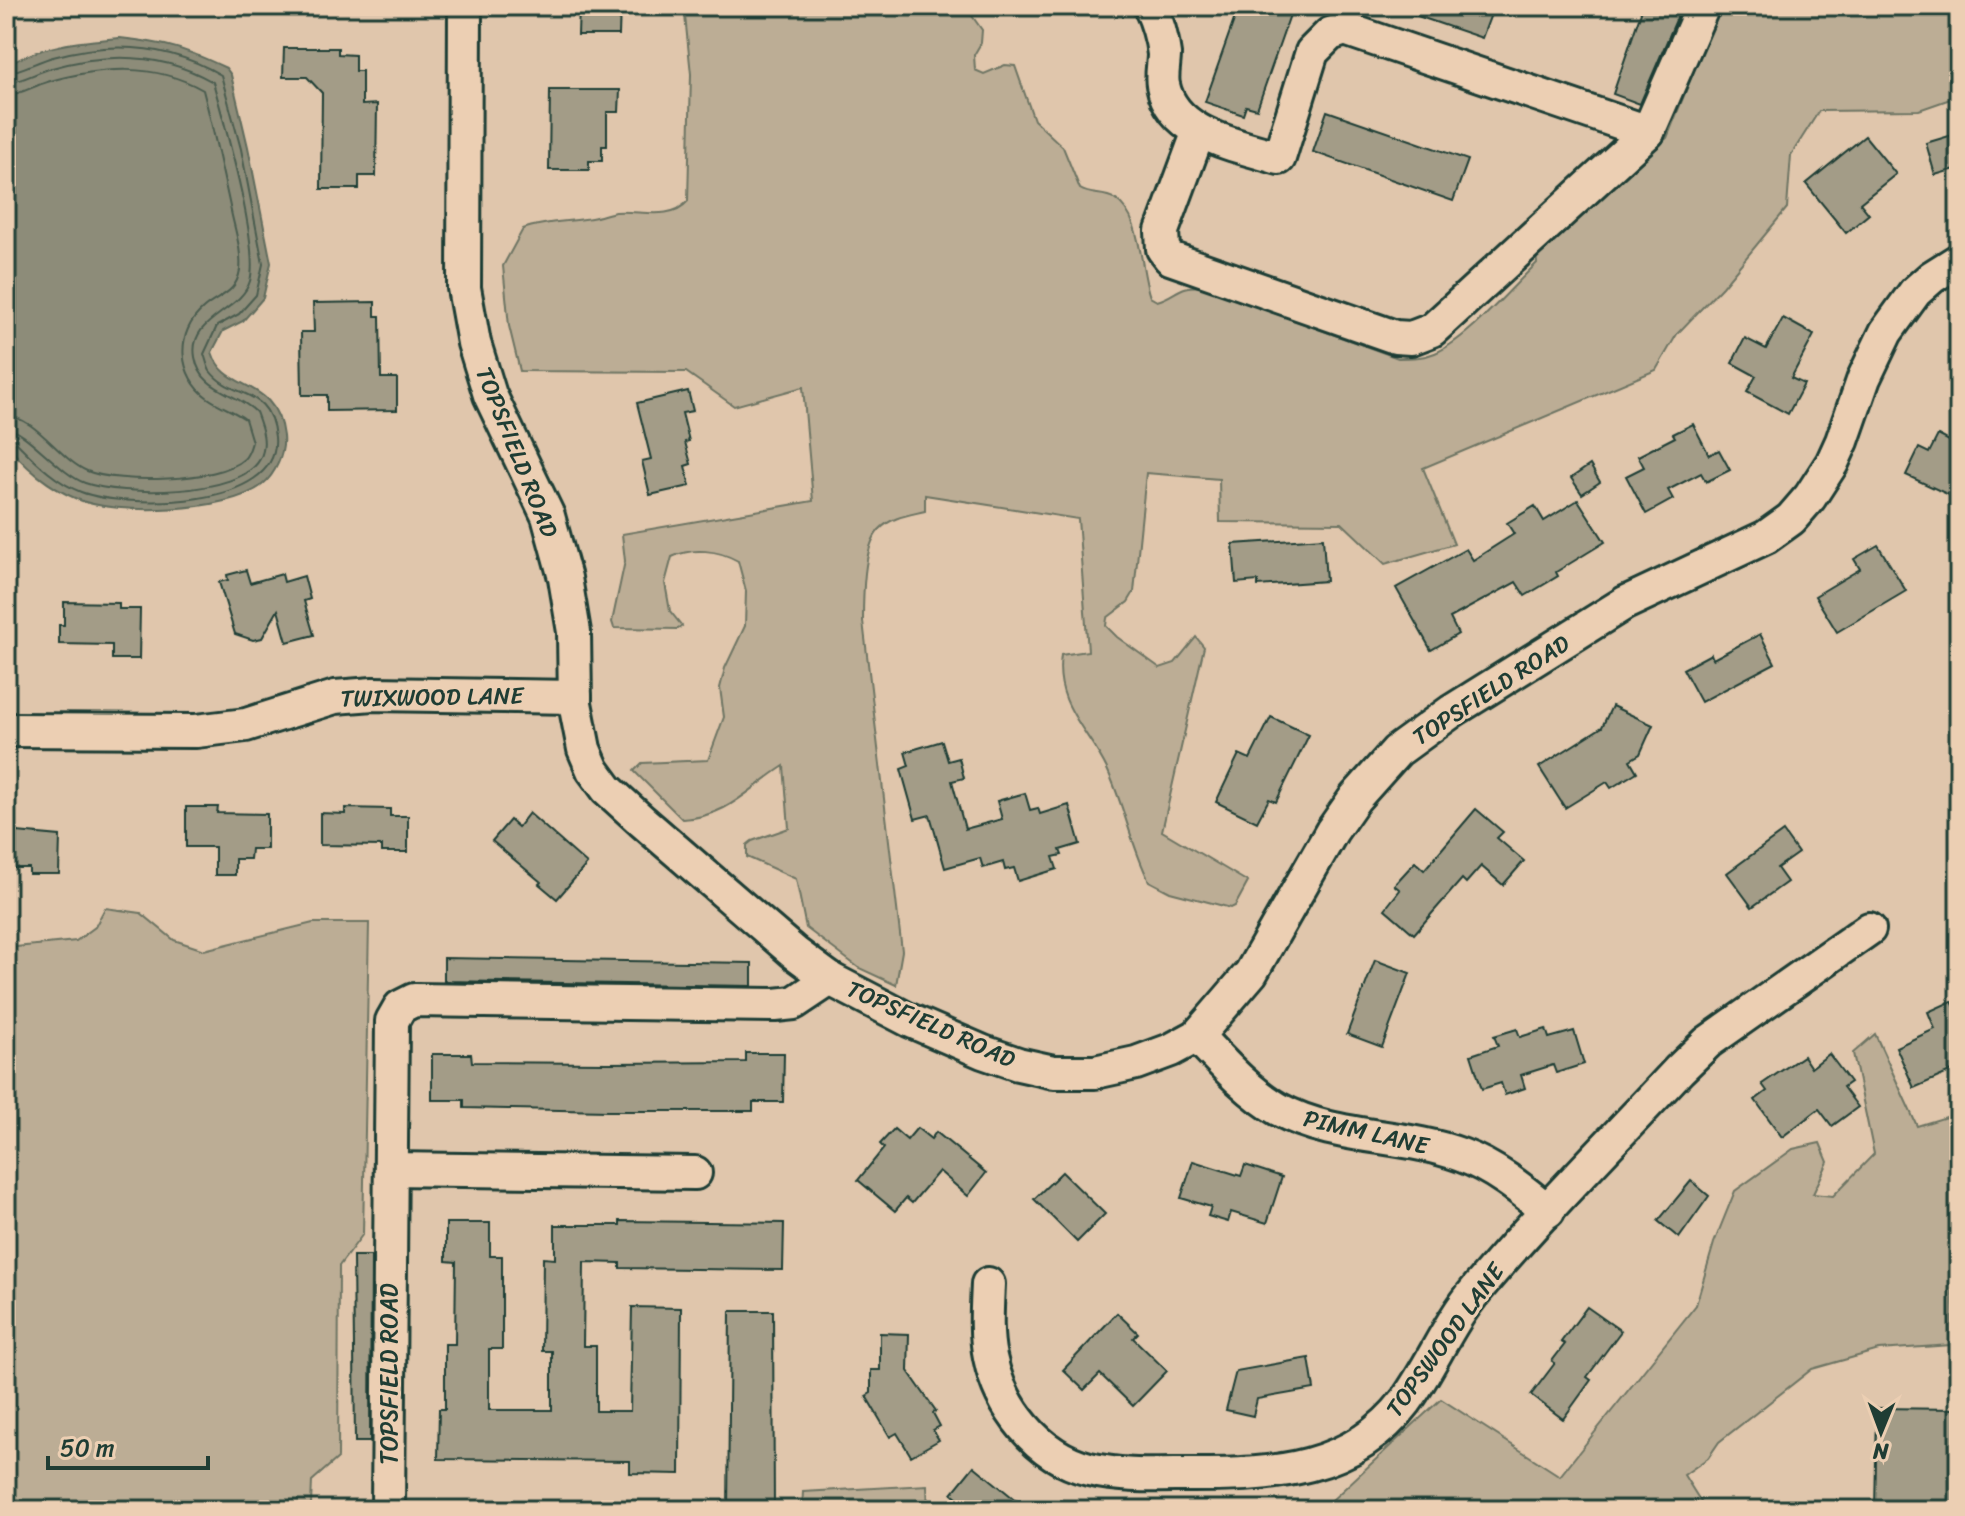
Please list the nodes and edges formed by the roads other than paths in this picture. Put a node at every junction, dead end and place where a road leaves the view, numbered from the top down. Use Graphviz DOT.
graph roads {
  1 [pos="465,6"];
  2 [pos="1150,6"];
  3 [pos="1703,6"];
  4 [pos="1199,131"];
  5 [pos="1648,132"];
  6 [pos="1959,260"];
  7 [pos="575,697"];
  8 [pos="6,730"];
  9 [pos="1869,929"];
  10 [pos="830,979"];
  11 [pos="1197,1036"];
  12 [pos="391,1169"];
  13 [pos="695,1173"];
  14 [pos="1548,1211"];
  15 [pos="988,1284"];
  16 [pos="388,1510"];
  1 -- 7 [label="street, TOPSFIELD ROAD"];
  2 -- 4 [label="street"];
  3 -- 5 [label="street"];
  4 -- 5 [label="street"];
  4 -- 5 [label="street"];
  6 -- 11 [label="street, TOPSFIELD ROAD"];
  7 -- 8 [label="street, TWIXWOOD LANE"];
  7 -- 10 [label="street, TOPSFIELD ROAD"];
  9 -- 14 [label="street, TOPSWOOD LANE"];
  10 -- 11 [label="street, TOPSFIELD ROAD"];
  10 -- 12 [label="street, TOPSFIELD ROAD"];
  11 -- 14 [label="street, PIMM LANE"];
  12 -- 13 [label="street"];
  12 -- 16 [label="street, TOPSFIELD ROAD"];
  14 -- 15 [label="street, TOPSWOOD LANE"];
}
